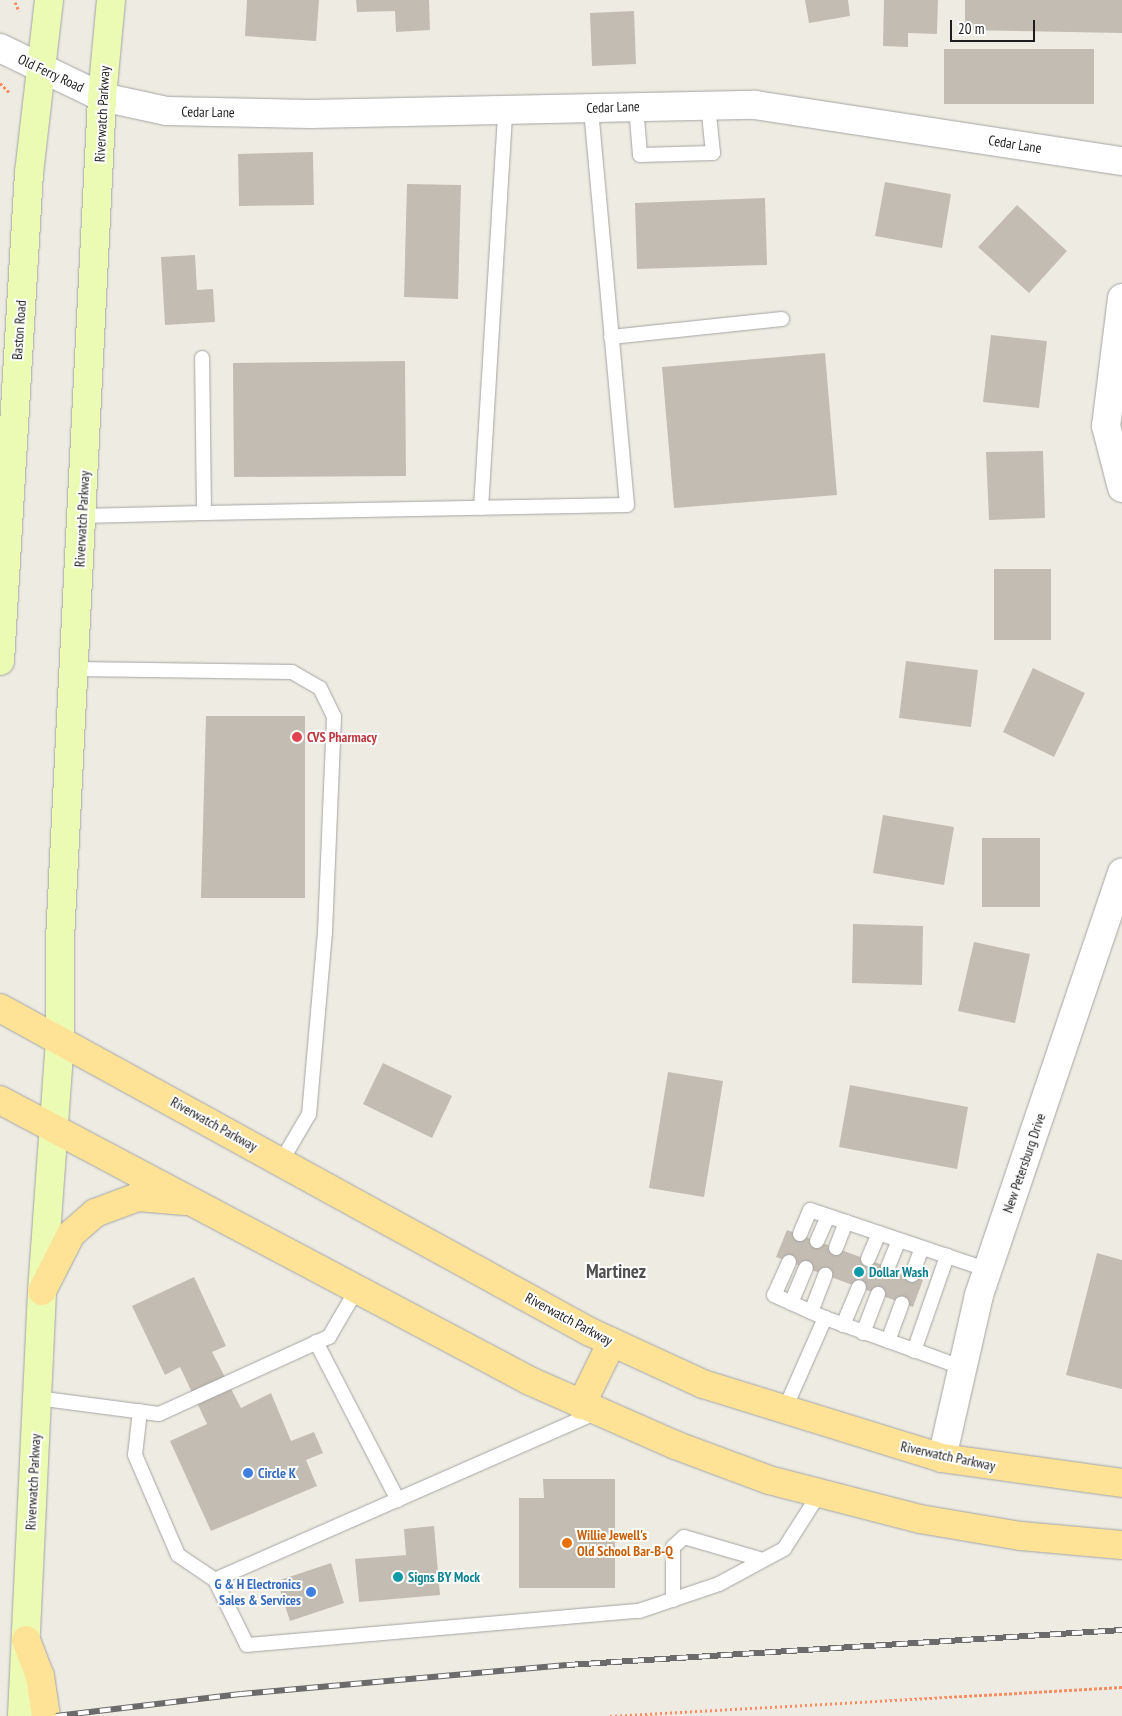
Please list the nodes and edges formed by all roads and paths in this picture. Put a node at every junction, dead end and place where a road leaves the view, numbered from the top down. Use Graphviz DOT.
graph roads {
  1 [pos="49,0"];
  2 [pos="111,0"];
  3 [pos="0,48"];
  4 [pos="42,69"];
  5 [pos="102,96"];
  6 [pos="708,105"];
  7 [pos="636,106"];
  8 [pos="591,107"];
  9 [pos="505,111"];
  10 [pos="1122,161"];
  11 [pos="1122,298"];
  12 [pos="782,319"];
  13 [pos="611,337"];
  14 [pos="202,358"];
  15 [pos="1122,488"];
  16 [pos="481,508"];
  17 [pos="204,513"];
  18 [pos="82,516"];
  19 [pos="0,661"];
  20 [pos="75,669"];
  21 [pos="1122,873"];
  22 [pos="0,1008"];
  23 [pos="60,1038"];
  24 [pos="0,1100"];
  25 [pos="53,1128"];
  26 [pos="281,1162"];
  27 [pos="198,1202"];
  28 [pos="828,1216"];
  29 [pos="846,1222"];
  30 [pos="879,1233"];
  31 [pos="800,1234"];
  32 [pos="899,1240"];
  33 [pos="817,1241"];
  34 [pos="836,1248"];
  35 [pos="922,1248"];
  36 [pos="947,1256"];
  37 [pos="868,1259"];
  38 [pos="789,1262"];
  39 [pos="888,1267"];
  40 [pos="806,1268"];
  41 [pos="988,1270"];
  42 [pos="825,1275"];
  43 [pos="912,1275"];
  44 [pos="859,1288"];
  45 [pos="357,1289"];
  46 [pos="42,1291"];
  47 [pos="878,1294"];
  48 [pos="791,1302"];
  49 [pos="902,1304"];
  50 [pos="811,1312"];
  51 [pos="825,1318"];
  52 [pos="843,1325"];
  53 [pos="863,1332"];
  54 [pos="888,1341"];
  55 [pos="316,1342"];
  56 [pos="612,1342"];
  57 [pos="914,1351"];
  58 [pos="961,1367"];
  59 [pos="37,1398"];
  60 [pos="589,1409"];
  61 [pos="140,1411"];
  62 [pos="784,1411"];
  63 [pos="942,1458"];
  64 [pos="1122,1483"];
  65 [pos="819,1494"];
  66 [pos="398,1500"];
  67 [pos="1122,1545"];
  68 [pos="763,1560"];
  69 [pos="215,1580"];
  70 [pos="673,1600"];
  71 [pos="26,1640"];
  72 [pos="1122,1687"];
  73 [pos="22,1716"];
  74 [pos="46,1716"];
  75 [pos="610,1716"];
  1 -- 4 [label="main road, Baston Road"];
  2 -- 5 [label="main road, Riverwatch Parkway"];
  3 -- 4 [label="street, Old Ferry Road"];
  4 -- 5 [label="street, Old Ferry Road"];
  4 -- 19 [label="main road, Baston Road"];
  5 -- 9 [label="street, Cedar Lane"];
  5 -- 18 [label="main road, Riverwatch Parkway"];
  6 -- 7 [label="street, Cedar Lane"];
  6 -- 7 [label="lane"];
  6 -- 10 [label="street, Cedar Lane"];
  7 -- 8 [label="street, Cedar Lane"];
  8 -- 9 [label="street, Cedar Lane"];
  8 -- 13 [label="lane"];
  9 -- 16 [label="lane"];
  11 -- 15 [label="street"];
  12 -- 13 [label="lane"];
  13 -- 16 [label="lane"];
  14 -- 17 [label="lane"];
  16 -- 17 [label="lane"];
  17 -- 18 [label="lane"];
  18 -- 20 [label="main road, Riverwatch Parkway"];
  20 -- 23 [label="main road, Riverwatch Parkway"];
  20 -- 26 [label="lane"];
  21 -- 41 [label="street, New Petersburg Drive"];
  22 -- 23 [label="main road, Riverwatch Parkway"];
  23 -- 25 [label="main road, Riverwatch Parkway"];
  23 -- 26 [label="main road, Riverwatch Parkway"];
  24 -- 25 [label="main road"];
  25 -- 27 [label="main road"];
  25 -- 46 [label="main road, Riverwatch Parkway"];
  26 -- 56 [label="main road, Riverwatch Parkway"];
  27 -- 45 [label="main road"];
  27 -- 46 [label="main road"];
  28 -- 29 [label="lane"];
  28 -- 31 [label="lane"];
  28 -- 33 [label="lane"];
  29 -- 30 [label="lane"];
  29 -- 34 [label="lane"];
  30 -- 32 [label="lane"];
  30 -- 37 [label="lane"];
  32 -- 35 [label="lane"];
  32 -- 39 [label="lane"];
  35 -- 36 [label="lane"];
  35 -- 43 [label="lane"];
  36 -- 41 [label="lane"];
  36 -- 57 [label="lane"];
  38 -- 48 [label="lane"];
  40 -- 48 [label="lane"];
  41 -- 58 [label="street, New Petersburg Drive"];
  42 -- 50 [label="lane"];
  44 -- 52 [label="lane"];
  45 -- 55 [label="lane"];
  45 -- 60 [label="main road"];
  46 -- 59 [label="main road, Riverwatch Parkway"];
  47 -- 53 [label="lane"];
  48 -- 50 [label="lane"];
  49 -- 54 [label="lane"];
  50 -- 51 [label="lane"];
  51 -- 52 [label="lane"];
  51 -- 62 [label="lane"];
  52 -- 53 [label="lane"];
  53 -- 54 [label="lane"];
  54 -- 57 [label="lane"];
  55 -- 61 [label="lane"];
  55 -- 66 [label="lane"];
  56 -- 60 [label="main road"];
  56 -- 62 [label="main road, Riverwatch Parkway"];
  57 -- 58 [label="lane"];
  58 -- 63 [label="street, New Petersburg Drive"];
  59 -- 61 [label="lane"];
  59 -- 71 [label="main road, Riverwatch Parkway"];
  60 -- 65 [label="main road"];
  60 -- 66 [label="lane"];
  61 -- 69 [label="lane"];
  62 -- 63 [label="main road, Riverwatch Parkway"];
  63 -- 64 [label="main road, Riverwatch Parkway"];
  65 -- 67 [label="main road"];
  65 -- 68 [label="lane"];
  66 -- 69 [label="lane"];
  68 -- 70 [label="lane"];
  68 -- 70 [label="lane"];
  69 -- 70 [label="lane"];
  71 -- 73 [label="main road, Riverwatch Parkway"];
  71 -- 74 [label="main road"];
  72 -- 75 [label="path"];
}
